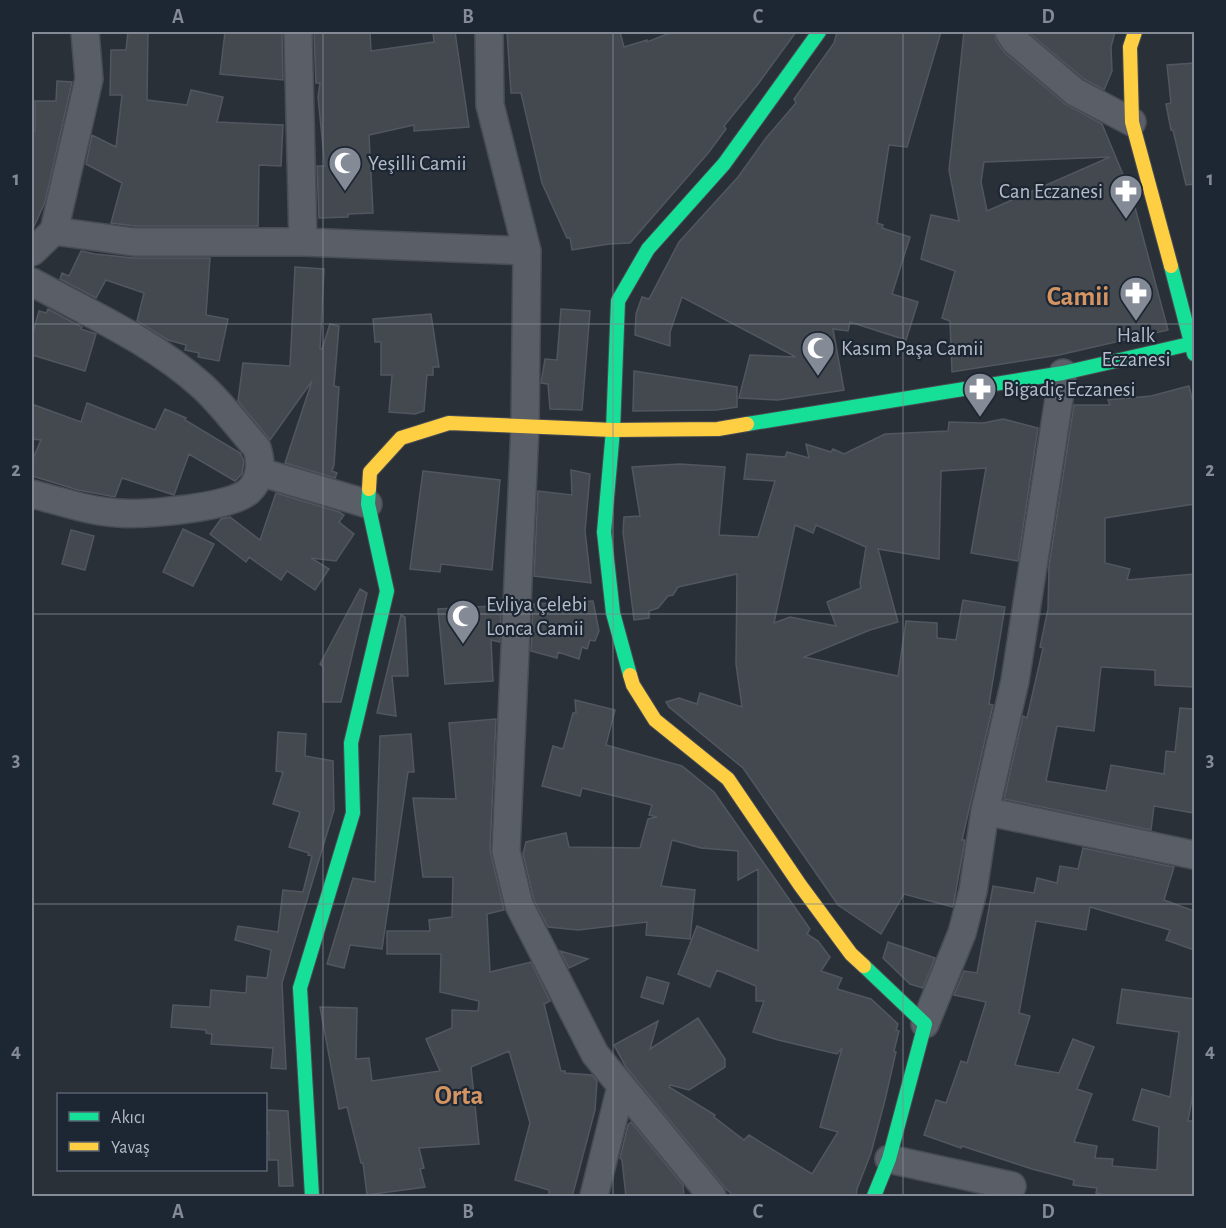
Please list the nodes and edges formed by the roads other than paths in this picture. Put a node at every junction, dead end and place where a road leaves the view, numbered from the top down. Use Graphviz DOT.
graph roads {
  1 [pos="86,32"];
  2 [pos="298,32"];
  3 [pos="489,32"];
  4 [pos="819,32"];
  5 [pos="1009,32"];
  6 [pos="1135,32"];
  7 [pos="1132,122"];
  8 [pos="54,231"];
  9 [pos="303,242"];
  10 [pos="526,251"];
  11 [pos="32,252"];
  12 [pos="32,282"];
  13 [pos="1193,347"];
  14 [pos="1063,373"];
  15 [pos="525,426"];
  16 [pos="613,430"];
  17 [pos="260,472"];
  18 [pos="32,494"];
  19 [pos="368,504"];
  20 [pos="985,811"];
  21 [pos="1194,855"];
  22 [pos="925,1024"];
  23 [pos="621,1087"];
  24 [pos="889,1158"];
  25 [pos="312,1197"];
  26 [pos="594,1197"];
  27 [pos="712,1197"];
  28 [pos="874,1197"];
  29 [pos="1008,1197"];
  1 -- 8 [label="street"];
  2 -- 9 [label="street"];
  3 -- 10 [label="street"];
  4 -- 16 [label="street"];
  5 -- 7 [label="street"];
  6 -- 7 [label="street"];
  7 -- 13 [label="street"];
  8 -- 9 [label="street"];
  8 -- 11 [label="street"];
  9 -- 10 [label="street"];
  10 -- 15 [label="street"];
  12 -- 17 [label="street"];
  13 -- 14 [label="street"];
  14 -- 16 [label="street"];
  14 -- 20 [label="street"];
  15 -- 16 [label="street"];
  15 -- 19 [label="street"];
  15 -- 23 [label="street"];
  16 -- 22 [label="street"];
  17 -- 18 [label="street"];
  17 -- 19 [label="street"];
  19 -- 25 [label="street"];
  20 -- 21 [label="street"];
  20 -- 22 [label="street"];
  22 -- 24 [label="street"];
  23 -- 26 [label="street"];
  23 -- 27 [label="street"];
  24 -- 28 [label="street"];
  24 -- 29 [label="street"];
}
